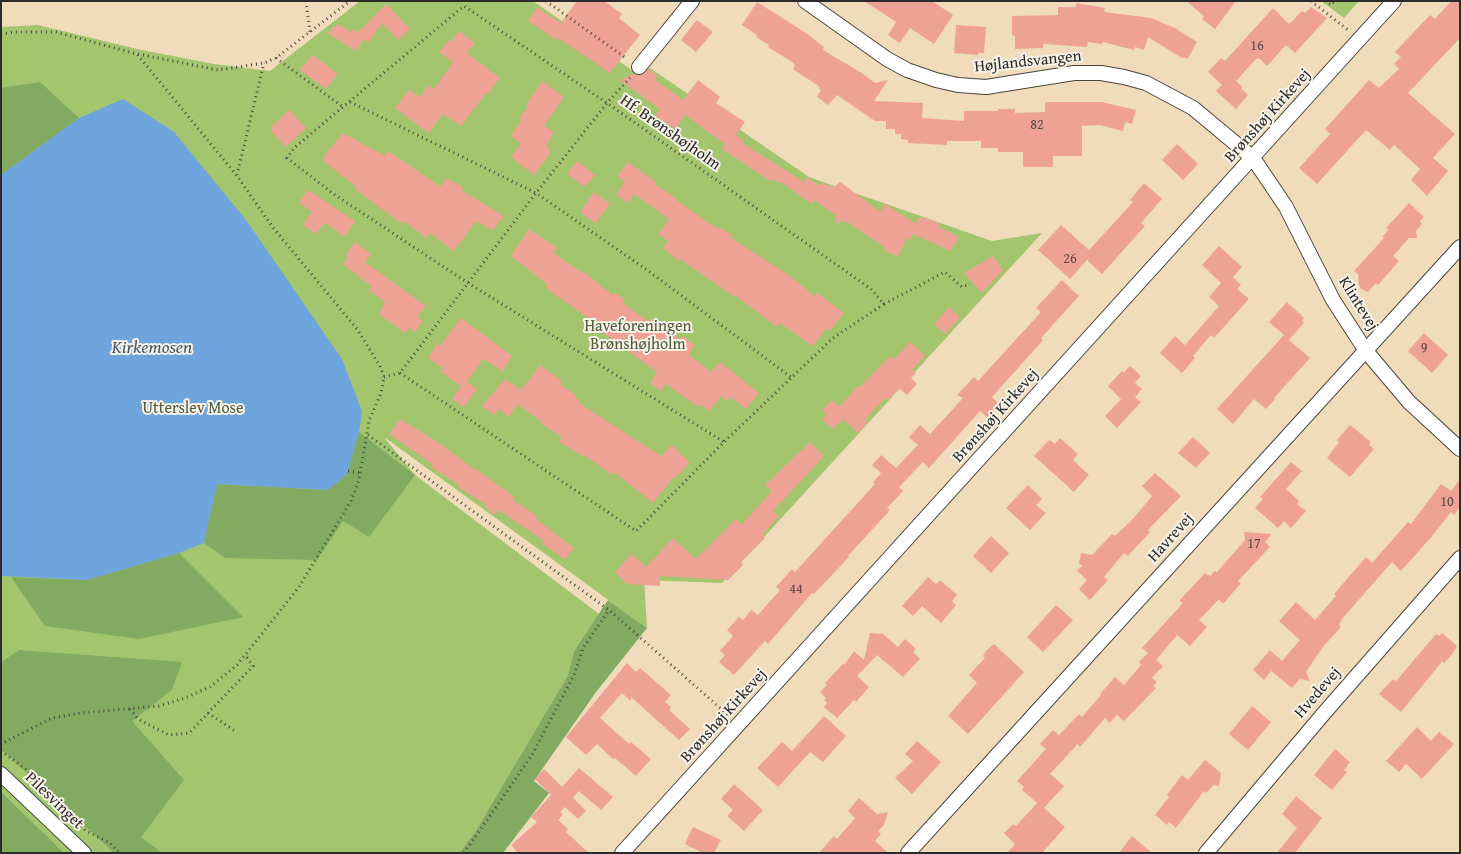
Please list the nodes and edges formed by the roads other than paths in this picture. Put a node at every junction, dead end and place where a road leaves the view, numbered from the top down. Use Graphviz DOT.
graph roads {
  1 [pos="692,1"];
  2 [pos="805,1"];
  3 [pos="1394,1"];
  4 [pos="639,67"];
  5 [pos="1253,158"];
  6 [pos="1460,247"];
  7 [pos="1366,351"];
  8 [pos="1460,449"];
  9 [pos="1460,558"];
  10 [pos="1,774"];
  11 [pos="626,852"];
  12 [pos="84,853"];
  13 [pos="908,853"];
  14 [pos="1206,853"];
  1 -- 4 [label="street"];
  2 -- 5 [label="street, Højlandsvangen"];
  3 -- 5 [label="street, Brønshøj Kirkevej"];
  5 -- 7 [label="street, Klintevej"];
  5 -- 11 [label="street, Brønshøj Kirkevej"];
  6 -- 7 [label="street, Havrevej"];
  7 -- 8 [label="street, Klintevej"];
  7 -- 13 [label="street, Havrevej"];
  9 -- 14 [label="street, Hvedevej"];
  10 -- 12 [label="street, Pilesvinget"];
}
